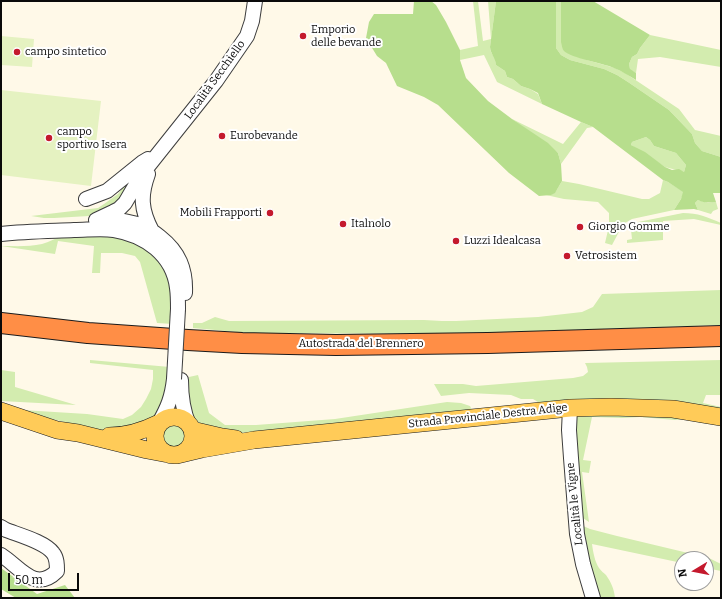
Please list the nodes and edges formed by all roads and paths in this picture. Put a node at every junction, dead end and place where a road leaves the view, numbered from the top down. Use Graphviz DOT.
graph roads {
  1 [pos="255,1"];
  2 [pos="159,152"];
  3 [pos="143,198"];
  4 [pos="86,199"];
  5 [pos="127,200"];
  6 [pos="96,220"];
  7 [pos="130,223"];
  8 [pos="114,230"];
  9 [pos="28,231"];
  10 [pos="1,234"];
  11 [pos="147,235"];
  12 [pos="1,323"];
  13 [pos="1,336"];
  14 [pos="721,336"];
  15 [pos="721,348"];
  16 [pos="177,379"];
  17 [pos="570,408"];
  18 [pos="1,411"];
  19 [pos="721,417"];
  20 [pos="159,423"];
  21 [pos="191,427"];
  22 [pos="88,436"];
  23 [pos="254,440"];
  24 [pos="172,455"];
  25 [pos="1,527"];
  26 [pos="1,555"];
  27 [pos="593,598"];
  1 -- 2 [label="street, Località Secchiello"];
  2 -- 3 [label="street, Località Secchiello"];
  2 -- 4 [label="street"];
  2 -- 5 [label="street, Località Secchiello"];
  3 -- 7 [label="street, Località Secchiello"];
  3 -- 11 [label="street, Località Secchiello"];
  5 -- 6 [label="street, Località Secchiello"];
  5 -- 7 [label="street"];
  6 -- 7 [label="street"];
  6 -- 9 [label="street"];
  7 -- 8 [label="street"];
  7 -- 11 [label="street"];
  8 -- 9 [label="street"];
  8 -- 11 [label="street"];
  9 -- 10 [label="street"];
  11 -- 16 [label="street, bridge"];
  12 -- 14 [label="highway, Autostrada del Brennero"];
  13 -- 15 [label="highway, Autostrada del Brennero"];
  16 -- 20 [label="street"];
  16 -- 21 [label="street"];
  17 -- 19 [label="main road, Strada Provinciale Destra Adige"];
  17 -- 23 [label="main road, Strada Provinciale Destra Adige"];
  17 -- 27 [label="street, Località le Vigne"];
  18 -- 22 [label="main road, Strada Provinciale Destra Adige"];
  20 -- 21 [label="main road"];
  20 -- 22 [label="main road, Strada Provinciale Destra Adige"];
  20 -- 24 [label="main road"];
  21 -- 23 [label="main road, Strada Provinciale Destra Adige"];
  21 -- 24 [label="main road"];
  22 -- 24 [label="main road, Strada Provinciale Destra Adige"];
  23 -- 24 [label="main road, Strada Provinciale Destra Adige"];
  25 -- 26 [label="street"];
}
